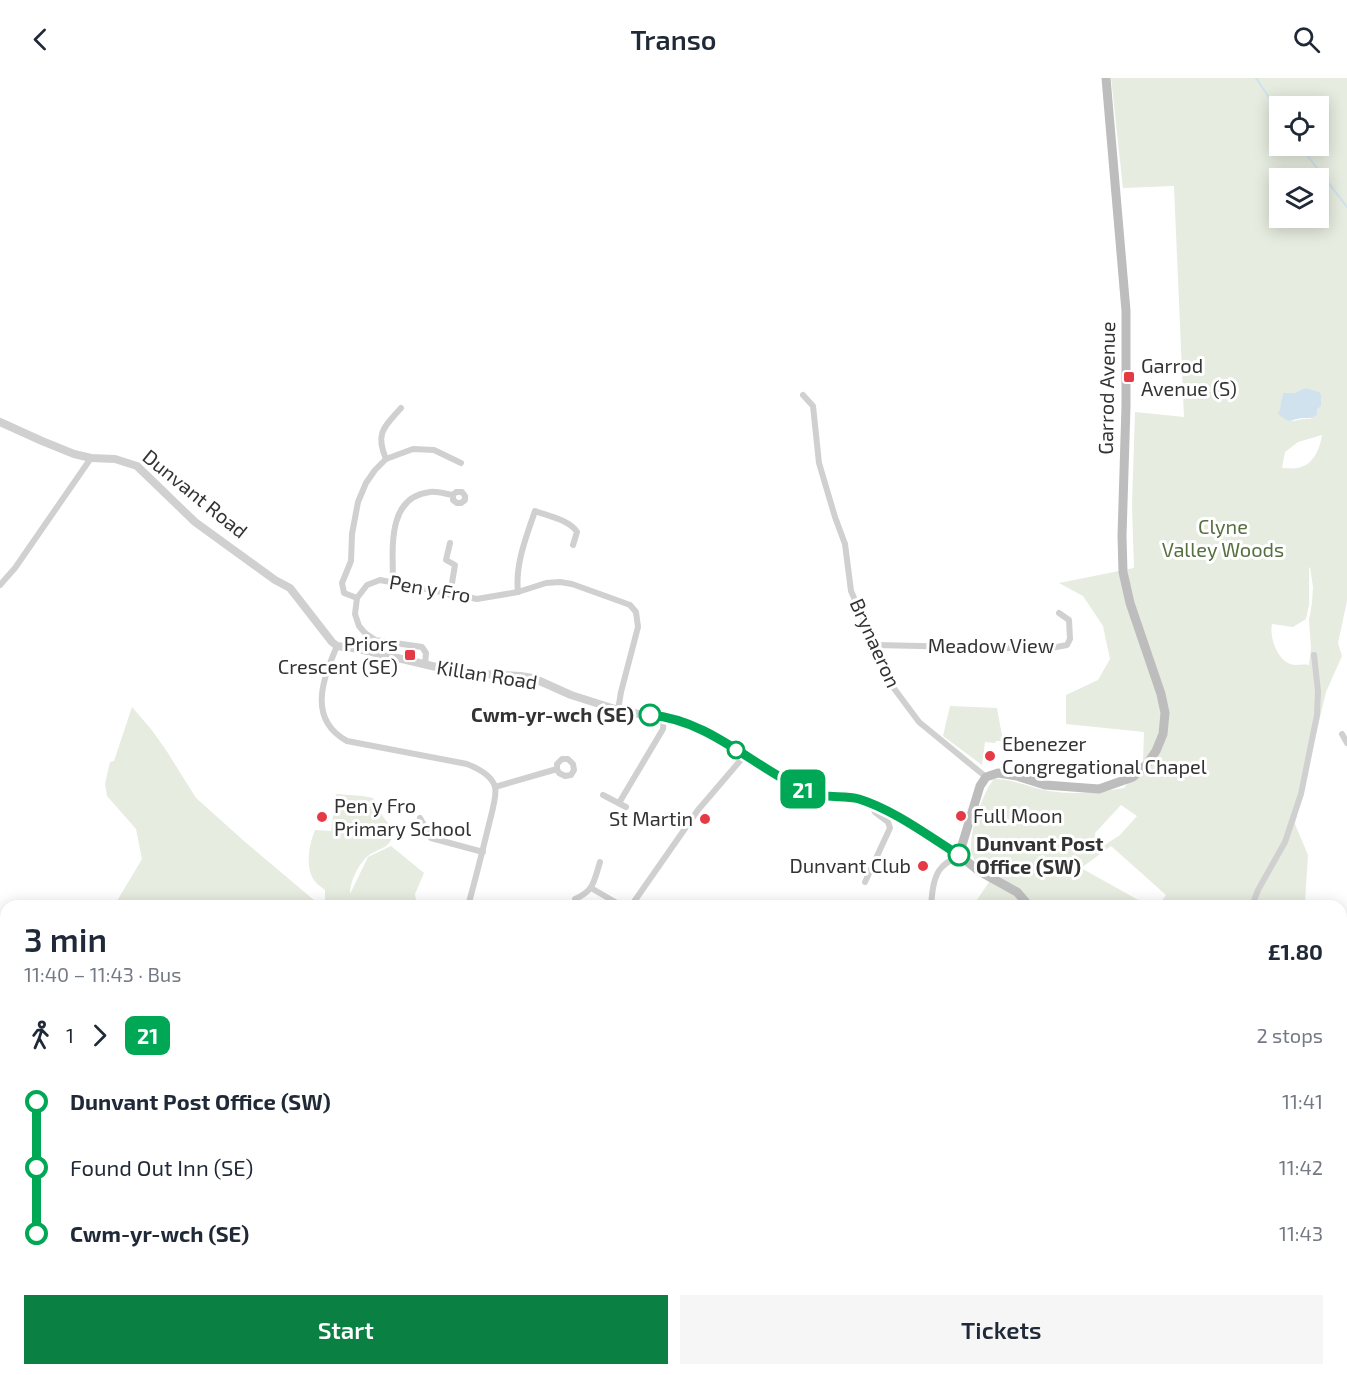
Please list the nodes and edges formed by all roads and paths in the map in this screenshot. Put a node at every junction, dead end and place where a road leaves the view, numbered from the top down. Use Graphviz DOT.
graph roads {
  1 [pos="1106,78"];
  2 [pos="803,395"];
  3 [pos="401,408"];
  4 [pos="0,422"];
  5 [pos="92,458"];
  6 [pos="386,459"];
  7 [pos="461,463"];
  8 [pos="453,495"];
  9 [pos="450,543"];
  10 [pos="573,545"];
  11 [pos="393,582"];
  12 [pos="0,585"];
  13 [pos="518,592"];
  14 [pos="450,595"];
  15 [pos="357,598"];
  16 [pos="1059,613"];
  17 [pos="876,645"];
  18 [pos="337,646"];
  19 [pos="1314,655"];
  20 [pos="425,665"];
  21 [pos="618,710"];
  22 [pos="664,716"];
  23 [pos="1342,734"];
  24 [pos="1347,743"];
  25 [pos="745,755"];
  26 [pos="557,770"];
  27 [pos="987,777"];
  28 [pos="495,787"];
  29 [pos="603,795"];
  30 [pos="619,803"];
  31 [pos="872,805"];
  32 [pos="626,807"];
  33 [pos="420,818"];
  34 [pos="483,852"];
  35 [pos="959,855"];
  36 [pos="600,862"];
  37 [pos="865,882"];
  38 [pos="591,888"];
  39 [pos="574,899"];
  40 [pos="470,900"];
  41 [pos="612,900"];
  42 [pos="635,900"];
  43 [pos="932,900"];
  44 [pos="1024,900"];
  45 [pos="1254,900"];
  1 -- 27 [label="main road, Garrod Avenue"];
  2 -- 17 [label="street, Brynaeron"];
  3 -- 6 [label="street"];
  4 -- 5 [label="street, Dunvant Road"];
  5 -- 12 [label="street"];
  5 -- 18 [label="street, Dunvant Road"];
  6 -- 7 [label="street"];
  6 -- 15 [label="street"];
  8 -- 11 [label="street"];
  9 -- 14 [label="street"];
  10 -- 13 [label="street"];
  11 -- 14 [label="street, Pen y Fro"];
  11 -- 15 [label="street, Pen y Fro"];
  13 -- 14 [label="street, Pen y Fro"];
  13 -- 21 [label="street, Pen y Fro"];
  15 -- 20 [label="street"];
  16 -- 17 [label="street, Meadow View"];
  17 -- 27 [label="street, Brynaeron"];
  18 -- 20 [label="street, Killan Road"];
  18 -- 28 [label="street"];
  19 -- 45 [label="street"];
  20 -- 21 [label="street, Killan Road"];
  21 -- 22 [label="street, Killan Road"];
  22 -- 25 [label="street, Killan Road"];
  22 -- 30 [label="street"];
  23 -- 24 [label="street"];
  25 -- 31 [label="street, Killan Road"];
  25 -- 42 [label="street"];
  26 -- 28 [label="street"];
  27 -- 35 [label="main road"];
  28 -- 34 [label="street"];
  29 -- 30 [label="street"];
  30 -- 32 [label="street"];
  31 -- 35 [label="street, Killan Road"];
  31 -- 37 [label="street"];
  33 -- 34 [label="street"];
  34 -- 40 [label="street"];
  35 -- 43 [label="street"];
  35 -- 44 [label="main road"];
  36 -- 38 [label="street"];
  38 -- 39 [label="street"];
  38 -- 41 [label="street"];
}
